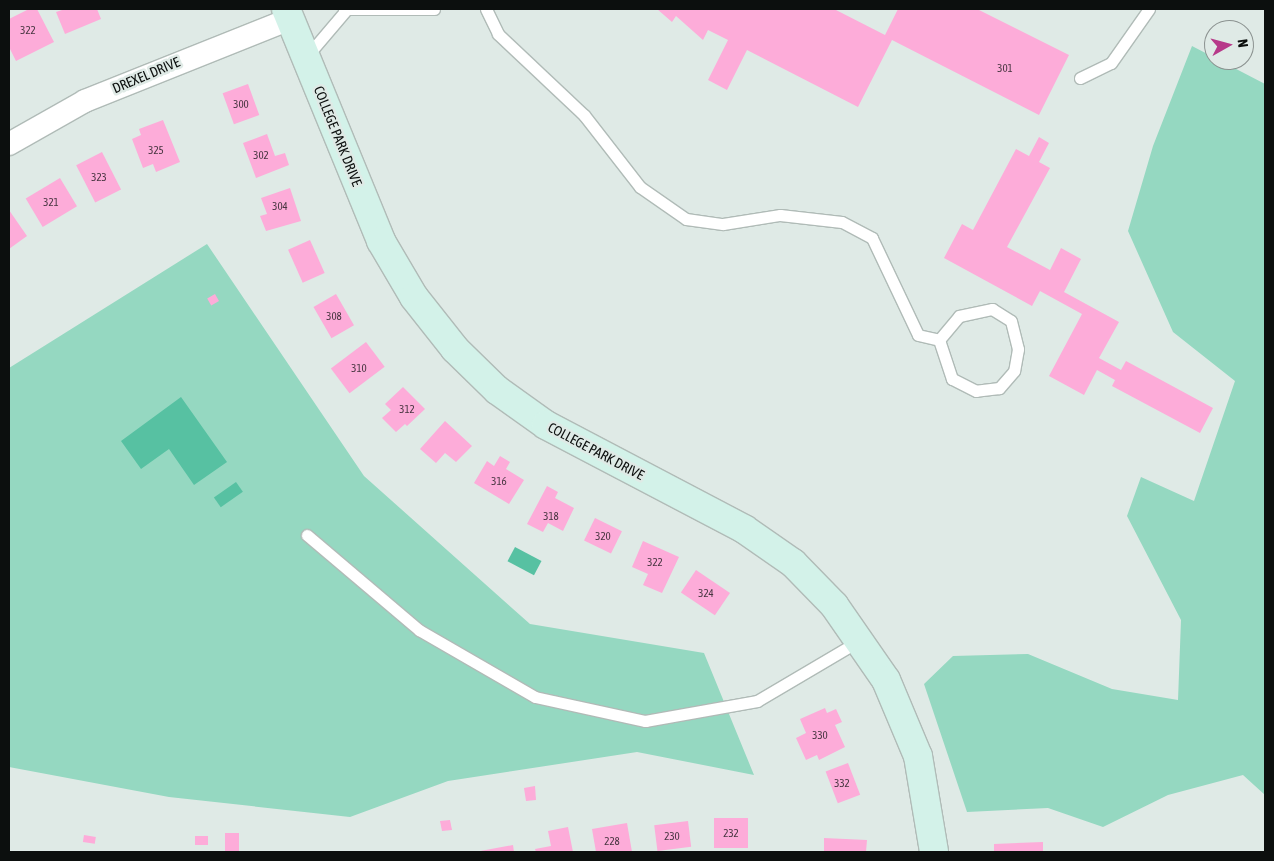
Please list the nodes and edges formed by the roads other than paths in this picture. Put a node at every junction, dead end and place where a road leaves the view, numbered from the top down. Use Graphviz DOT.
graph roads {
  1 [pos="345,9"];
  2 [pos="434,9"];
  3 [pos="486,9"];
  4 [pos="1149,9"];
  5 [pos="288,14"];
  6 [pos="306,57"];
  7 [pos="1080,78"];
  8 [pos="9,144"];
  9 [pos="939,340"];
  10 [pos="307,535"];
  11 [pos="861,640"];
  12 [pos="934,852"];
  1 -- 2 [label="lane"];
  1 -- 6 [label="lane"];
  3 -- 9 [label="lane"];
  4 -- 7 [label="lane"];
  5 -- 6 [label="street, COLLEGE PARK DRIVE"];
  5 -- 8 [label="street, DREXEL DRIVE"];
  6 -- 11 [label="street, COLLEGE PARK DRIVE"];
  9 -- 9 [label="lane"];
  10 -- 11 [label="lane"];
  11 -- 12 [label="street, COLLEGE PARK DRIVE"];
}
